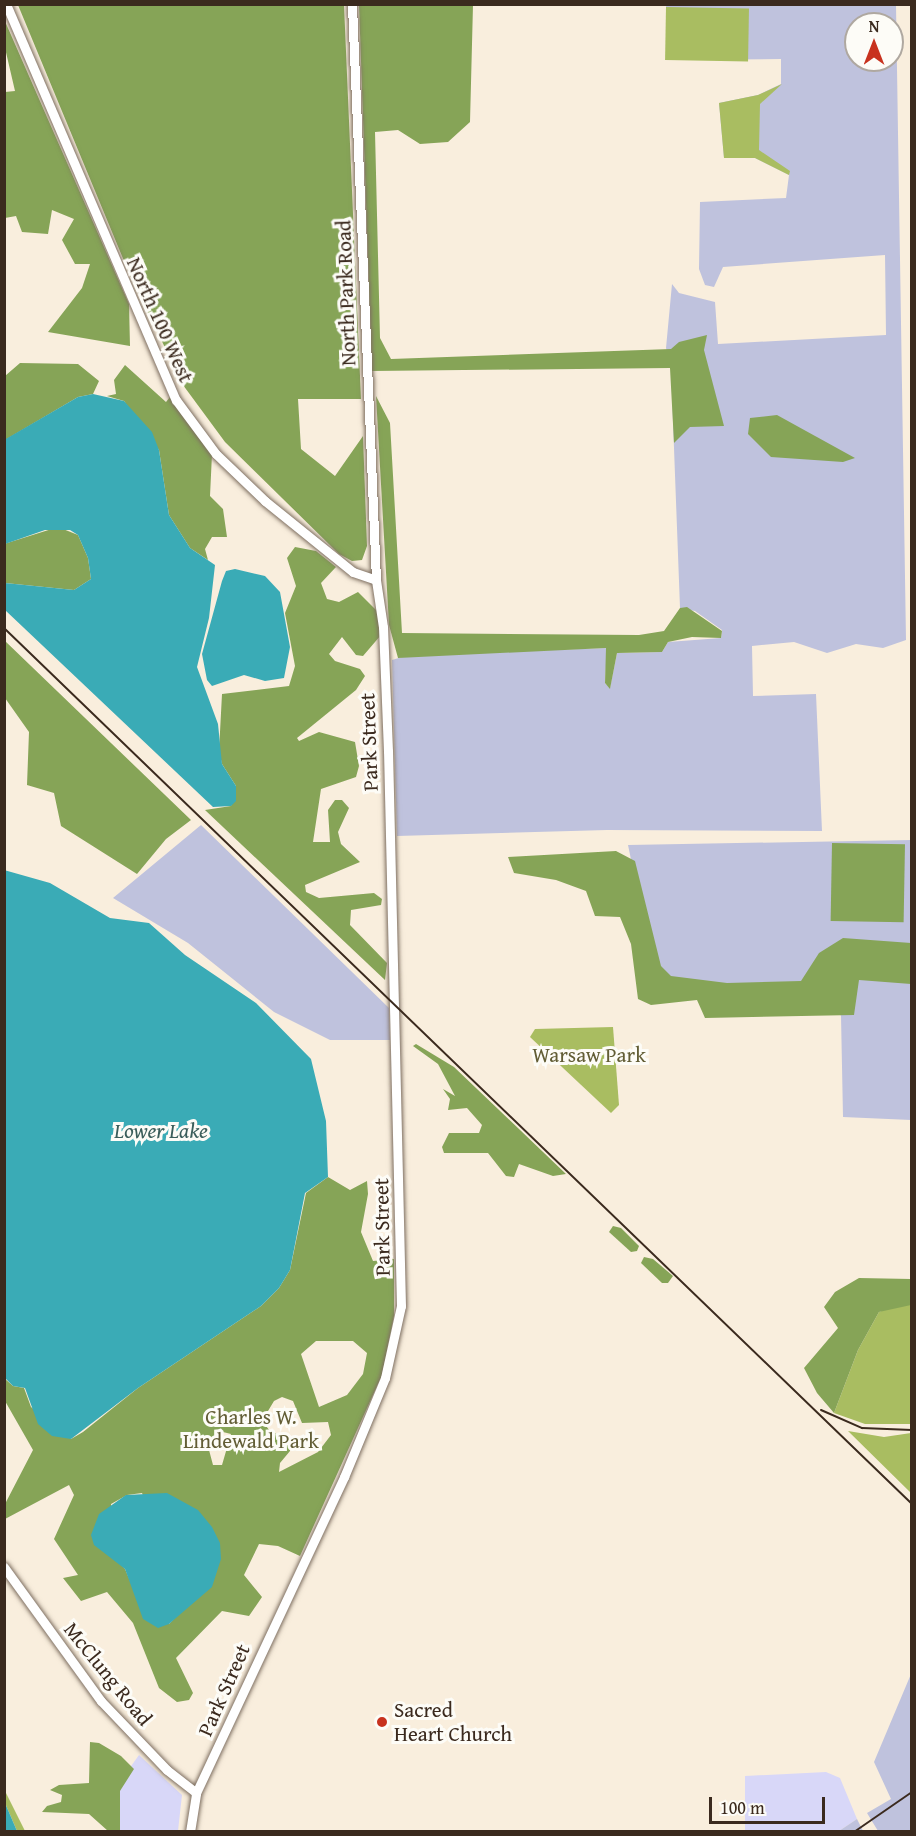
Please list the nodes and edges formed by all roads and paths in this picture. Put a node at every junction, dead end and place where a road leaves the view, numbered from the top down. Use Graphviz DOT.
graph roads {
  1 [pos="6,4"];
  2 [pos="352,4"];
  3 [pos="376,580"];
  4 [pos="4,1567"];
  5 [pos="196,1793"];
  6 [pos="190,1832"];
  1 -- 3 [label="street, North 100 West"];
  2 -- 3 [label="street, North Park Road"];
  3 -- 5 [label="street, Park Street"];
  4 -- 5 [label="street, McClung Road"];
  5 -- 6 [label="street, Park Street"];
}
